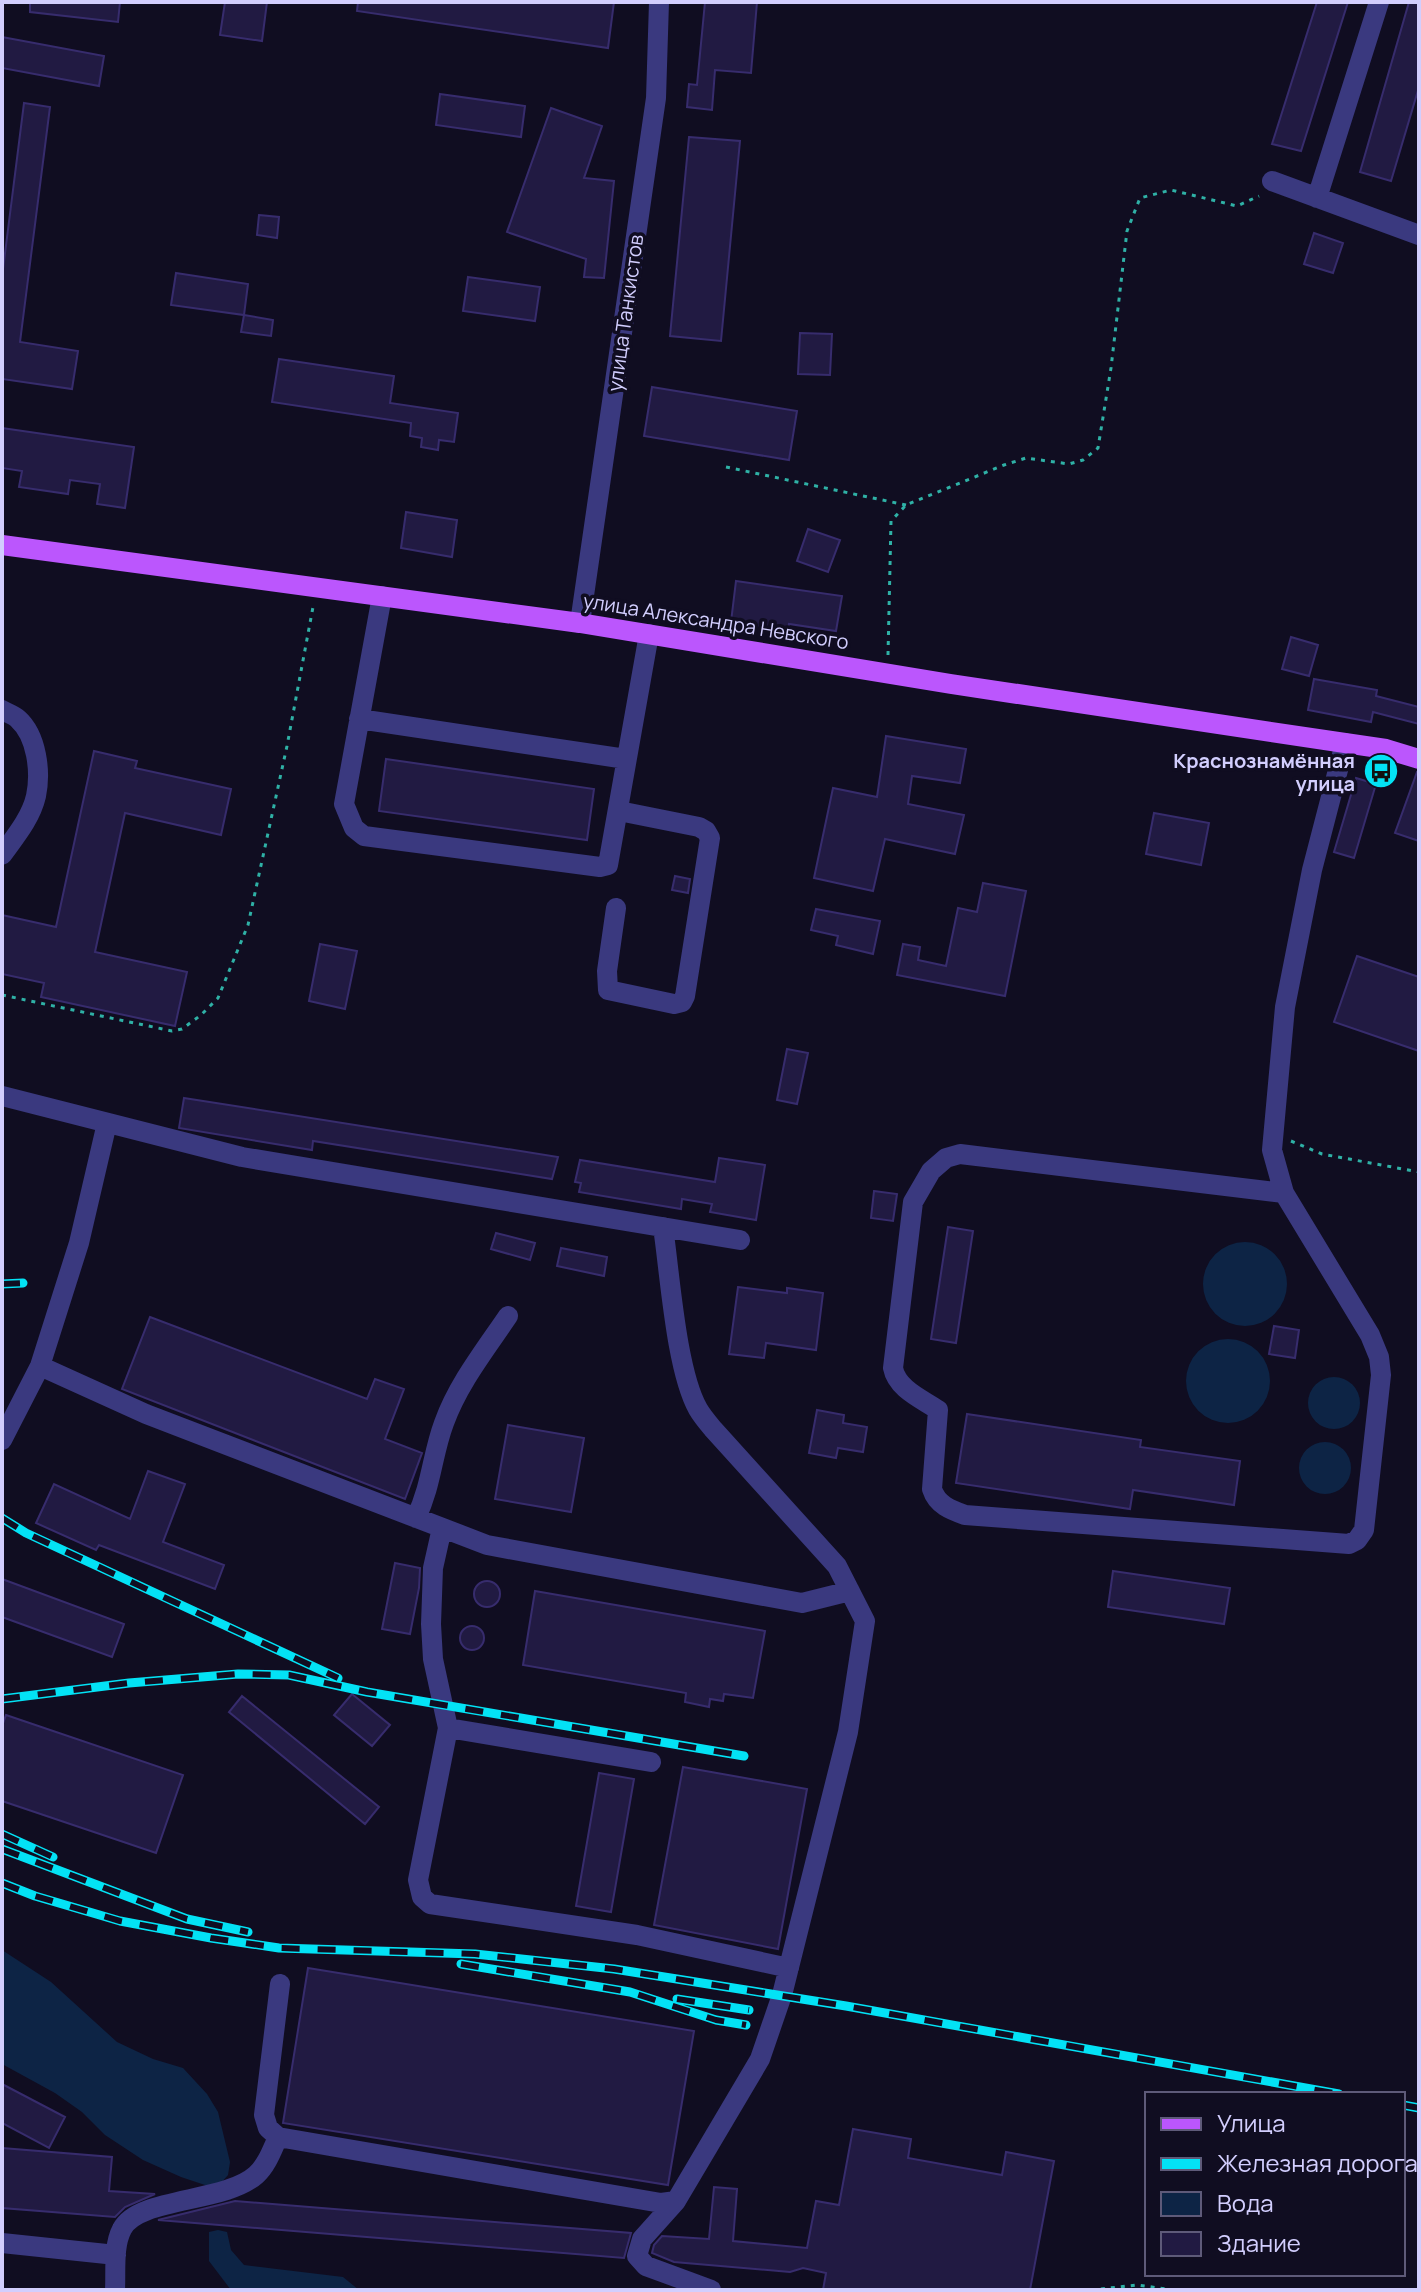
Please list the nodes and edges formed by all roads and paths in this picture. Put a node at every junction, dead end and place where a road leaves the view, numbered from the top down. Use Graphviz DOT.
graph roads {
  1 [pos="659,2"];
  2 [pos="1379,2"];
  3 [pos="1272,181"];
  4 [pos="1317,198"];
  5 [pos="1419,235"];
  6 [pos="726,467"];
  7 [pos="906,505"];
  8 [pos="2,545"];
  9 [pos="317,587"];
  10 [pos="382,596"];
  11 [pos="580,623"];
  12 [pos="649,634"];
  13 [pos="888,673"];
  14 [pos="2,710"];
  15 [pos="359,719"];
  16 [pos="1345,743"];
  17 [pos="626,759"];
  18 [pos="1419,759"];
  19 [pos="619,811"];
  20 [pos="2,855"];
  21 [pos="616,908"];
  22 [pos="2,995"];
  23 [pos="2,1096"];
  24 [pos="107,1123"];
  25 [pos="1274,1133"];
  26 [pos="1419,1172"];
  27 [pos="1284,1193"];
  28 [pos="663,1227"];
  29 [pos="740,1240"];
  30 [pos="508,1316"];
  31 [pos="40,1366"];
  32 [pos="2,1440"];
  33 [pos="416,1518"];
  34 [pos="442,1528"];
  35 [pos="850,1591"];
  36 [pos="448,1728"];
  37 [pos="651,1762"];
  38 [pos="789,1968"];
  39 [pos="280,1984"];
  40 [pos="278,2137"];
  41 [pos="676,2201"];
  42 [pos="2,2243"];
  43 [pos="116,2255"];
  44 [pos="115,2290"];
  45 [pos="711,2290"];
  46 [pos="1091,2290"];
  47 [pos="1174,2290"];
  1 -- 11 [label="street, улица Танкистов"];
  2 -- 4 [label="street"];
  3 -- 4 [label="street"];
  3 -- 7 [label="path"];
  4 -- 5 [label="street"];
  6 -- 7 [label="path"];
  7 -- 13 [label="path"];
  8 -- 9 [label="main road, улица Александра Невского"];
  9 -- 10 [label="main road, улица Александра Невского"];
  9 -- 22 [label="path"];
  10 -- 11 [label="main road, улица Александра Невского"];
  10 -- 15 [label="street"];
  11 -- 12 [label="main road, улица Александра Невского"];
  12 -- 13 [label="main road, улица Александра Невского"];
  12 -- 17 [label="street"];
  13 -- 16 [label="main road, улица Александра Невского"];
  14 -- 20 [label="street"];
  15 -- 17 [label="street"];
  15 -- 19 [label="street"];
  16 -- 18 [label="main road, улица Александра Невского"];
  16 -- 25 [label="street"];
  17 -- 19 [label="street"];
  19 -- 21 [label="street"];
  23 -- 24 [label="street"];
  24 -- 28 [label="street"];
  24 -- 31 [label="street"];
  25 -- 26 [label="path"];
  25 -- 27 [label="street"];
  27 -- 27 [label="street"];
  28 -- 29 [label="street"];
  28 -- 35 [label="street"];
  30 -- 33 [label="street"];
  31 -- 32 [label="street"];
  31 -- 33 [label="street"];
  33 -- 34 [label="street"];
  34 -- 35 [label="street"];
  34 -- 36 [label="street"];
  35 -- 38 [label="street"];
  36 -- 37 [label="street"];
  36 -- 38 [label="street"];
  38 -- 41 [label="street"];
  39 -- 40 [label="street"];
  40 -- 41 [label="street"];
  40 -- 43 [label="street"];
  41 -- 45 [label="street"];
  42 -- 43 [label="street"];
  43 -- 44 [label="street"];
  46 -- 47 [label="path"];
}
